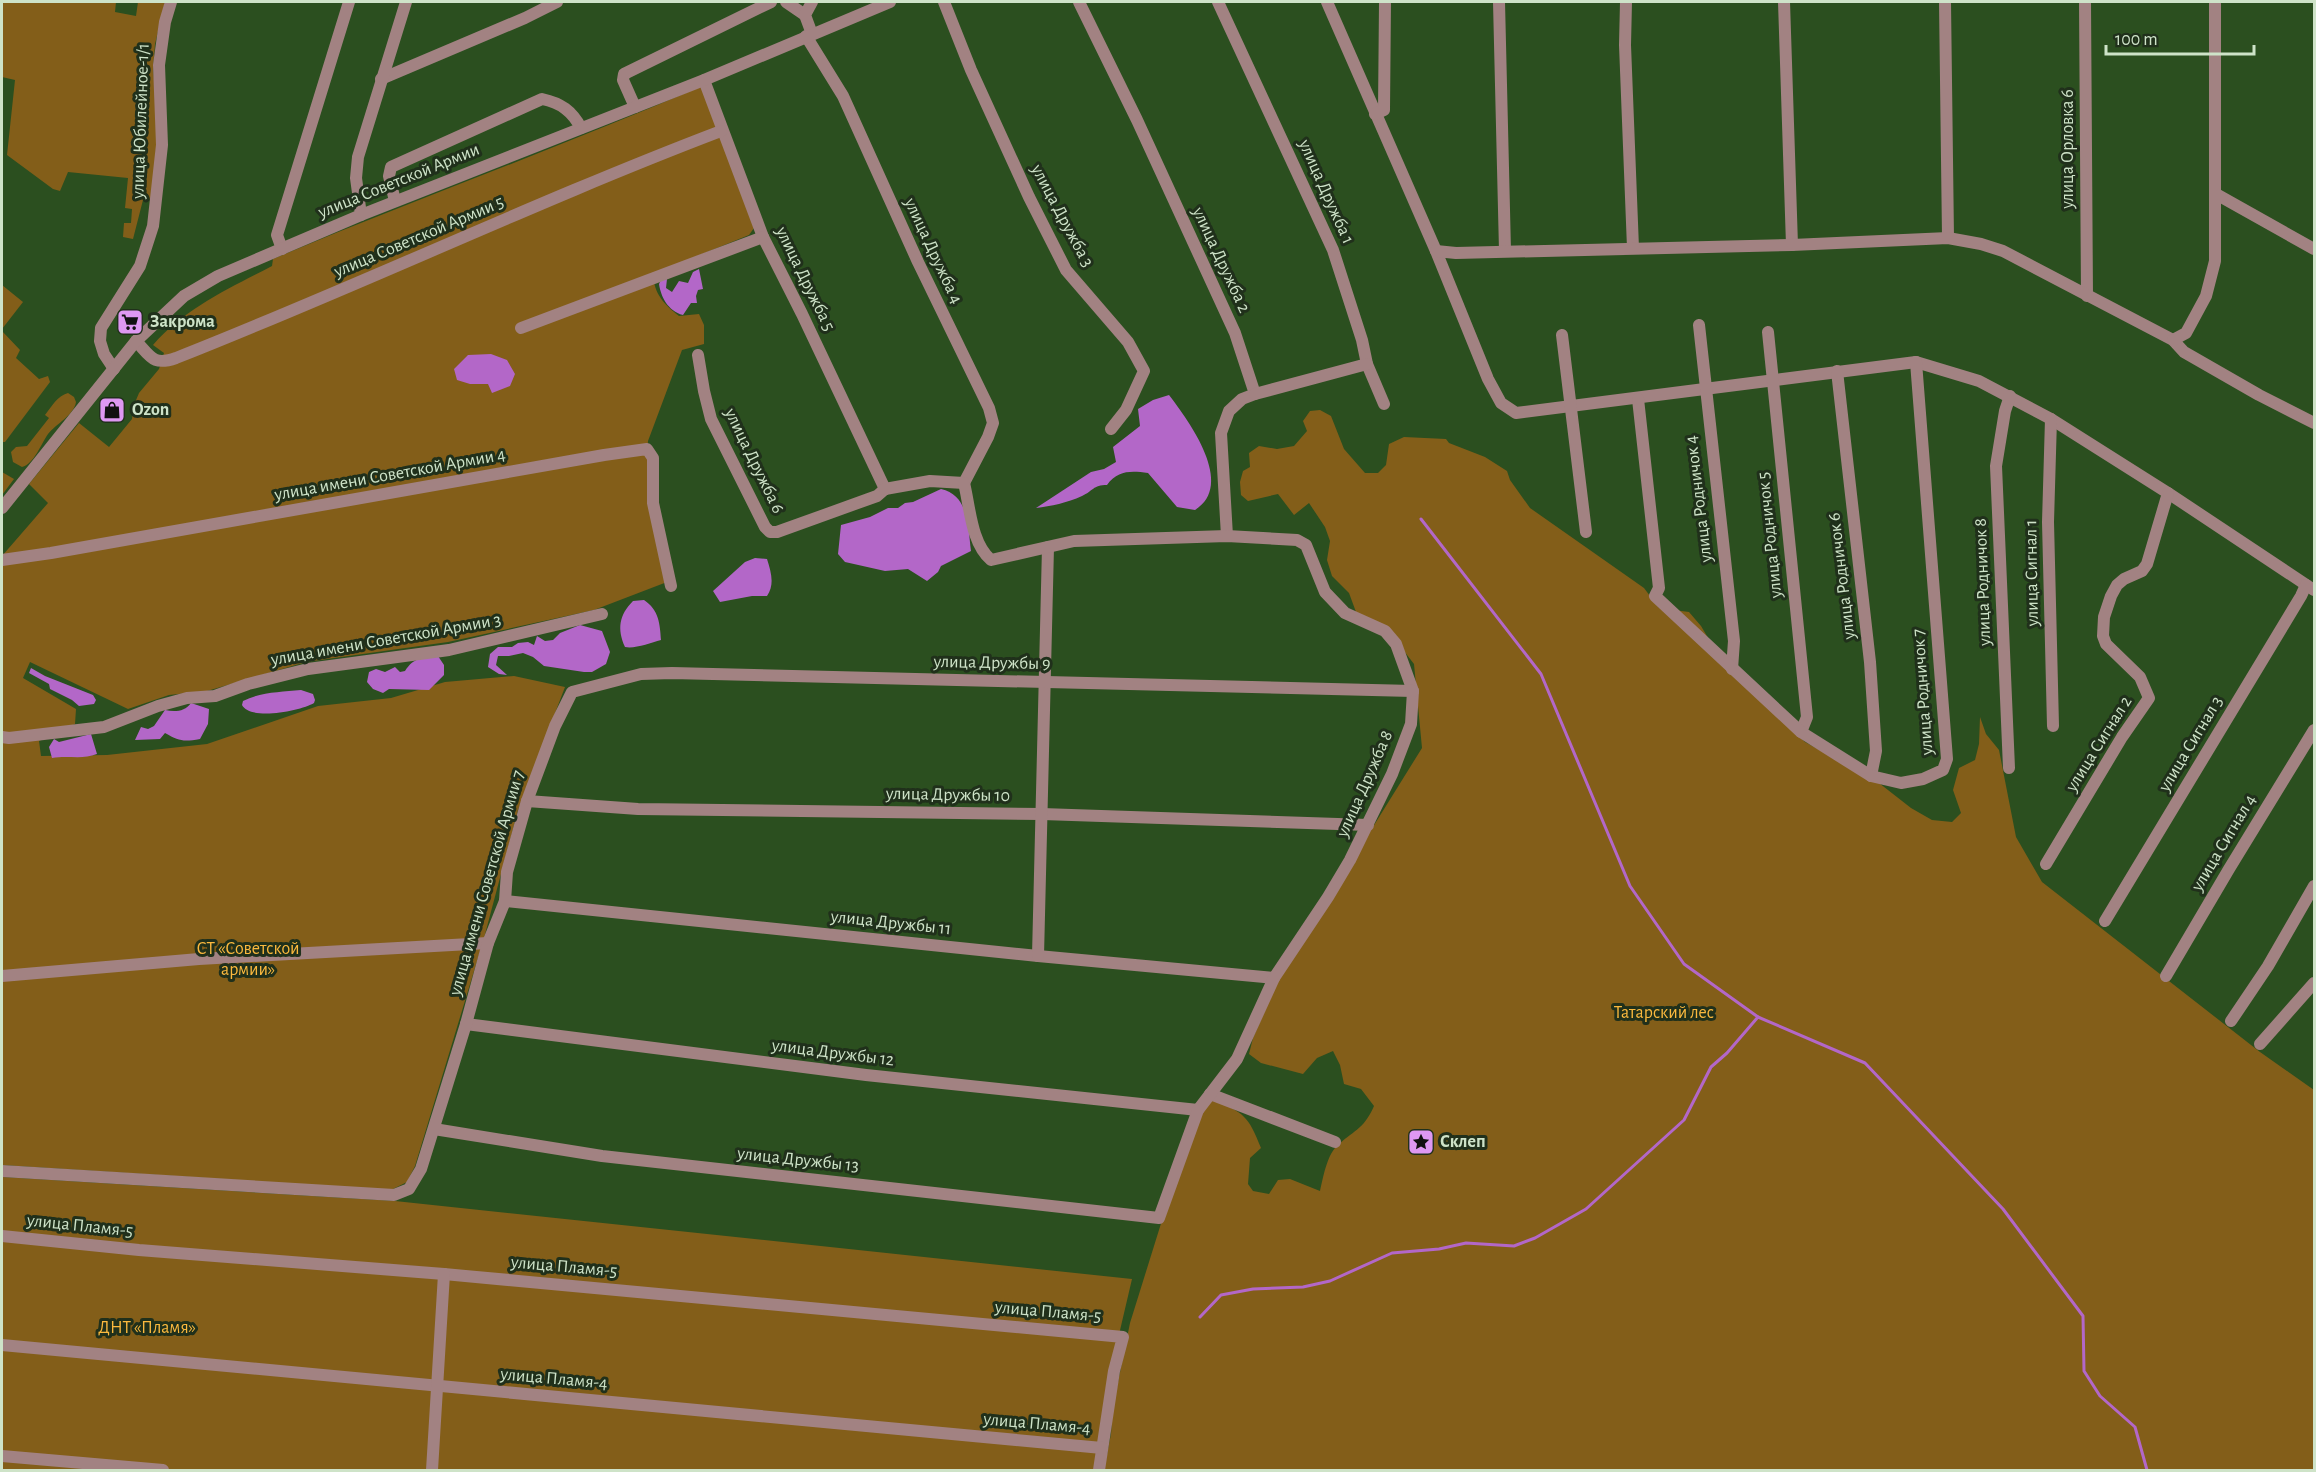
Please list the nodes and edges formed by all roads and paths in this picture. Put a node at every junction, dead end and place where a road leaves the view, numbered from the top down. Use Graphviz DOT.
graph roads {
  1 [pos="171,2"];
  2 [pos="349,2"];
  3 [pos="406,2"];
  4 [pos="557,2"];
  5 [pos="771,2"];
  6 [pos="786,2"];
  7 [pos="812,2"];
  8 [pos="890,2"];
  9 [pos="944,2"];
  10 [pos="1079,2"];
  11 [pos="1218,2"];
  12 [pos="1327,2"];
  13 [pos="1385,2"];
  14 [pos="1499,2"];
  15 [pos="1626,2"];
  16 [pos="1784,2"];
  17 [pos="1945,2"];
  18 [pos="2085,2"];
  19 [pos="2215,2"];
  20 [pos="805,15"];
  21 [pos="809,35"];
  22 [pos="381,79"];
  23 [pos="704,80"];
  24 [pos="635,107"];
  25 [pos="1375,114"];
  26 [pos="581,128"];
  27 [pos="722,131"];
  28 [pos="2216,194"];
  29 [pos="395,201"];
  30 [pos="361,215"];
  31 [pos="763,237"];
  32 [pos="1948,238"];
  33 [pos="1792,245"];
  34 [pos="1633,248"];
  35 [pos="282,249"];
  36 [pos="2314,249"];
  37 [pos="1436,251"];
  38 [pos="1505,251"];
  39 [pos="2087,296"];
  40 [pos="1699,325"];
  41 [pos="521,328"];
  42 [pos="1768,332"];
  43 [pos="1562,335"];
  44 [pos="2173,340"];
  45 [pos="136,341"];
  46 [pos="698,355"];
  47 [pos="1916,362"];
  48 [pos="1367,364"];
  49 [pos="114,369"];
  50 [pos="1837,371"];
  51 [pos="1771,380"];
  52 [pos="1705,390"];
  53 [pos="1255,394"];
  54 [pos="2010,396"];
  55 [pos="1638,399"];
  56 [pos="1384,404"];
  57 [pos="1570,407"];
  58 [pos="2051,419"];
  59 [pos="2314,423"];
  60 [pos="1111,429"];
  61 [pos="964,483"];
  62 [pos="885,489"];
  63 [pos="2168,493"];
  64 [pos="2,508"];
  65 [pos="1586,532"];
  66 [pos="1227,536"];
  67 [pos="1048,547"];
  68 [pos="2,560"];
  69 [pos="671,586"];
  70 [pos="2310,588"];
  71 [pos="602,614"];
  72 [pos="1732,669"];
  73 [pos="1045,682"];
  74 [pos="1413,691"];
  75 [pos="572,692"];
  76 [pos="2053,726"];
  77 [pos="2314,730"];
  78 [pos="1801,732"];
  79 [pos="2,737"];
  80 [pos="2009,768"];
  81 [pos="1871,776"];
  82 [pos="527,801"];
  83 [pos="1042,814"];
  84 [pos="1368,825"];
  85 [pos="2046,864"];
  86 [pos="2314,886"];
  87 [pos="505,901"];
  88 [pos="2105,921"];
  89 [pos="488,943"];
  90 [pos="1038,956"];
  91 [pos="2,976"];
  92 [pos="2166,976"];
  93 [pos="1274,978"];
  94 [pos="2314,983"];
  95 [pos="2231,1021"];
  96 [pos="466,1024"];
  97 [pos="2260,1044"];
  98 [pos="1210,1094"];
  99 [pos="1198,1110"];
  100 [pos="434,1129"];
  101 [pos="1335,1142"];
  102 [pos="2,1171"];
  103 [pos="1159,1218"];
  104 [pos="2,1236"];
  105 [pos="444,1274"];
  106 [pos="2,1345"];
  107 [pos="436,1386"];
  108 [pos="1102,1448"];
  109 [pos="2,1456"];
  110 [pos="163,1470"];
  111 [pos="432,1470"];
  112 [pos="1099,1470"];
  1 -- 49 [label="street, улица Юбилейное-1/1"];
  2 -- 35 [label="street"];
  3 -- 22 [label="street"];
  4 -- 22 [label="street"];
  5 -- 24 [label="street"];
  6 -- 20 [label="street"];
  7 -- 20 [label="street"];
  8 -- 21 [label="street, улица Советской Армии"];
  9 -- 60 [label="street, улица Дружба 3"];
  10 -- 53 [label="street, улица Дружба 2"];
  11 -- 48 [label="street, улица Дружба 1"];
  12 -- 25 [label="street"];
  13 -- 25 [label="street"];
  14 -- 38 [label="street"];
  15 -- 34 [label="street"];
  16 -- 33 [label="street"];
  17 -- 32 [label="street"];
  18 -- 39 [label="street, улица Орловка 6"];
  19 -- 28 [label="street"];
  20 -- 21 [label="street, улица Дружба 4"];
  21 -- 23 [label="street, улица Советской Армии"];
  21 -- 61 [label="street, улица Дружба 4"];
  22 -- 30 [label="street"];
  23 -- 24 [label="street, улица Советской Армии"];
  23 -- 27 [label="street, улица Дружба 5"];
  24 -- 26 [label="street, улица Советской Армии"];
  25 -- 37 [label="street"];
  26 -- 29 [label="street, улица Советской Армии"];
  26 -- 29 [label="street"];
  27 -- 31 [label="street, улица Дружба 5"];
  27 -- 45 [label="street, улица Советской Армии 5"];
  28 -- 36 [label="street"];
  28 -- 44 [label="street"];
  29 -- 30 [label="street, улица Советской Армии"];
  30 -- 35 [label="street, улица Советской Армии"];
  31 -- 41 [label="street"];
  31 -- 62 [label="street, улица Дружба 5"];
  32 -- 33 [label="street"];
  32 -- 39 [label="street"];
  33 -- 34 [label="street"];
  34 -- 38 [label="street"];
  35 -- 45 [label="street, улица Советской Армии"];
  37 -- 38 [label="street"];
  37 -- 57 [label="street"];
  39 -- 44 [label="street"];
  40 -- 52 [label="street, улица Родничок 4"];
  42 -- 51 [label="street, улица Родничок 5"];
  43 -- 57 [label="street"];
  44 -- 59 [label="street"];
  45 -- 49 [label="street, улица Советской Армии"];
  46 -- 62 [label="street, улица Дружба 6"];
  47 -- 50 [label="street"];
  47 -- 54 [label="street"];
  47 -- 81 [label="street, улица Родничок 7"];
  48 -- 53 [label="street"];
  48 -- 56 [label="street, улица Дружба 1"];
  49 -- 64 [label="street, улица Советской Армии"];
  50 -- 51 [label="street"];
  50 -- 81 [label="street, улица Родничок 6"];
  51 -- 52 [label="street"];
  51 -- 78 [label="street, улица Родничок 5"];
  52 -- 55 [label="street"];
  52 -- 72 [label="street, улица Родничок 4"];
  53 -- 66 [label="street"];
  54 -- 58 [label="street"];
  54 -- 80 [label="street, улица Родничок 8"];
  55 -- 57 [label="street"];
  55 -- 72 [label="street, улица Родничок 7"];
  57 -- 65 [label="street"];
  58 -- 63 [label="street"];
  58 -- 76 [label="street, улица Сигнал 1"];
  61 -- 62 [label="street"];
  61 -- 67 [label="street, улица Дружба 8"];
  63 -- 70 [label="street"];
  63 -- 85 [label="street, улица Сигнал 2"];
  66 -- 67 [label="street, улица Дружба 8"];
  66 -- 74 [label="street, улица Дружба 8"];
  67 -- 73 [label="street"];
  68 -- 69 [label="street, улица имени Советской Армии 4"];
  70 -- 88 [label="street, улица Сигнал 3"];
  71 -- 79 [label="street, улица имени Советской Армии 3"];
  72 -- 78 [label="street, улица Родничок 7"];
  73 -- 74 [label="street, улица Дружбы 9"];
  73 -- 75 [label="street, улица Дружбы 9"];
  73 -- 83 [label="street"];
  74 -- 84 [label="street, улица Дружба 8"];
  75 -- 82 [label="street, улица имени Советской Армии 7"];
  77 -- 92 [label="street, улица Сигнал 4"];
  78 -- 81 [label="street, улица Родничок 7"];
  82 -- 83 [label="street, улица Дружбы 10"];
  82 -- 87 [label="street, улица имени Советской Армии 7"];
  83 -- 84 [label="street, улица Дружбы 10"];
  83 -- 90 [label="street"];
  84 -- 93 [label="street, улица Дружба 8"];
  86 -- 95 [label="street"];
  87 -- 89 [label="street, улица имени Советской Армии 7"];
  87 -- 90 [label="street, улица Дружбы 11"];
  89 -- 91 [label="street"];
  89 -- 96 [label="street, улица имени Советской Армии 7"];
  90 -- 93 [label="street, улица Дружбы 11"];
  93 -- 98 [label="street, улица Дружба 8"];
  94 -- 97 [label="street"];
  96 -- 99 [label="street, улица Дружбы 12"];
  96 -- 100 [label="street, улица имени Советской Армии 7"];
  98 -- 99 [label="street, улица Дружба 8"];
  98 -- 101 [label="street"];
  99 -- 103 [label="street, улица Дружба 8"];
  100 -- 102 [label="street, улица имени Советской Армии 7"];
  100 -- 103 [label="street, улица Дружбы 13"];
  104 -- 105 [label="street, улица Пламя-5"];
  105 -- 107 [label="street"];
  105 -- 108 [label="street, улица Пламя-5"];
  106 -- 107 [label="street, улица Пламя-4"];
  107 -- 108 [label="street, улица Пламя-4"];
  107 -- 111 [label="street"];
  108 -- 112 [label="street"];
  109 -- 110 [label="street"];
}
